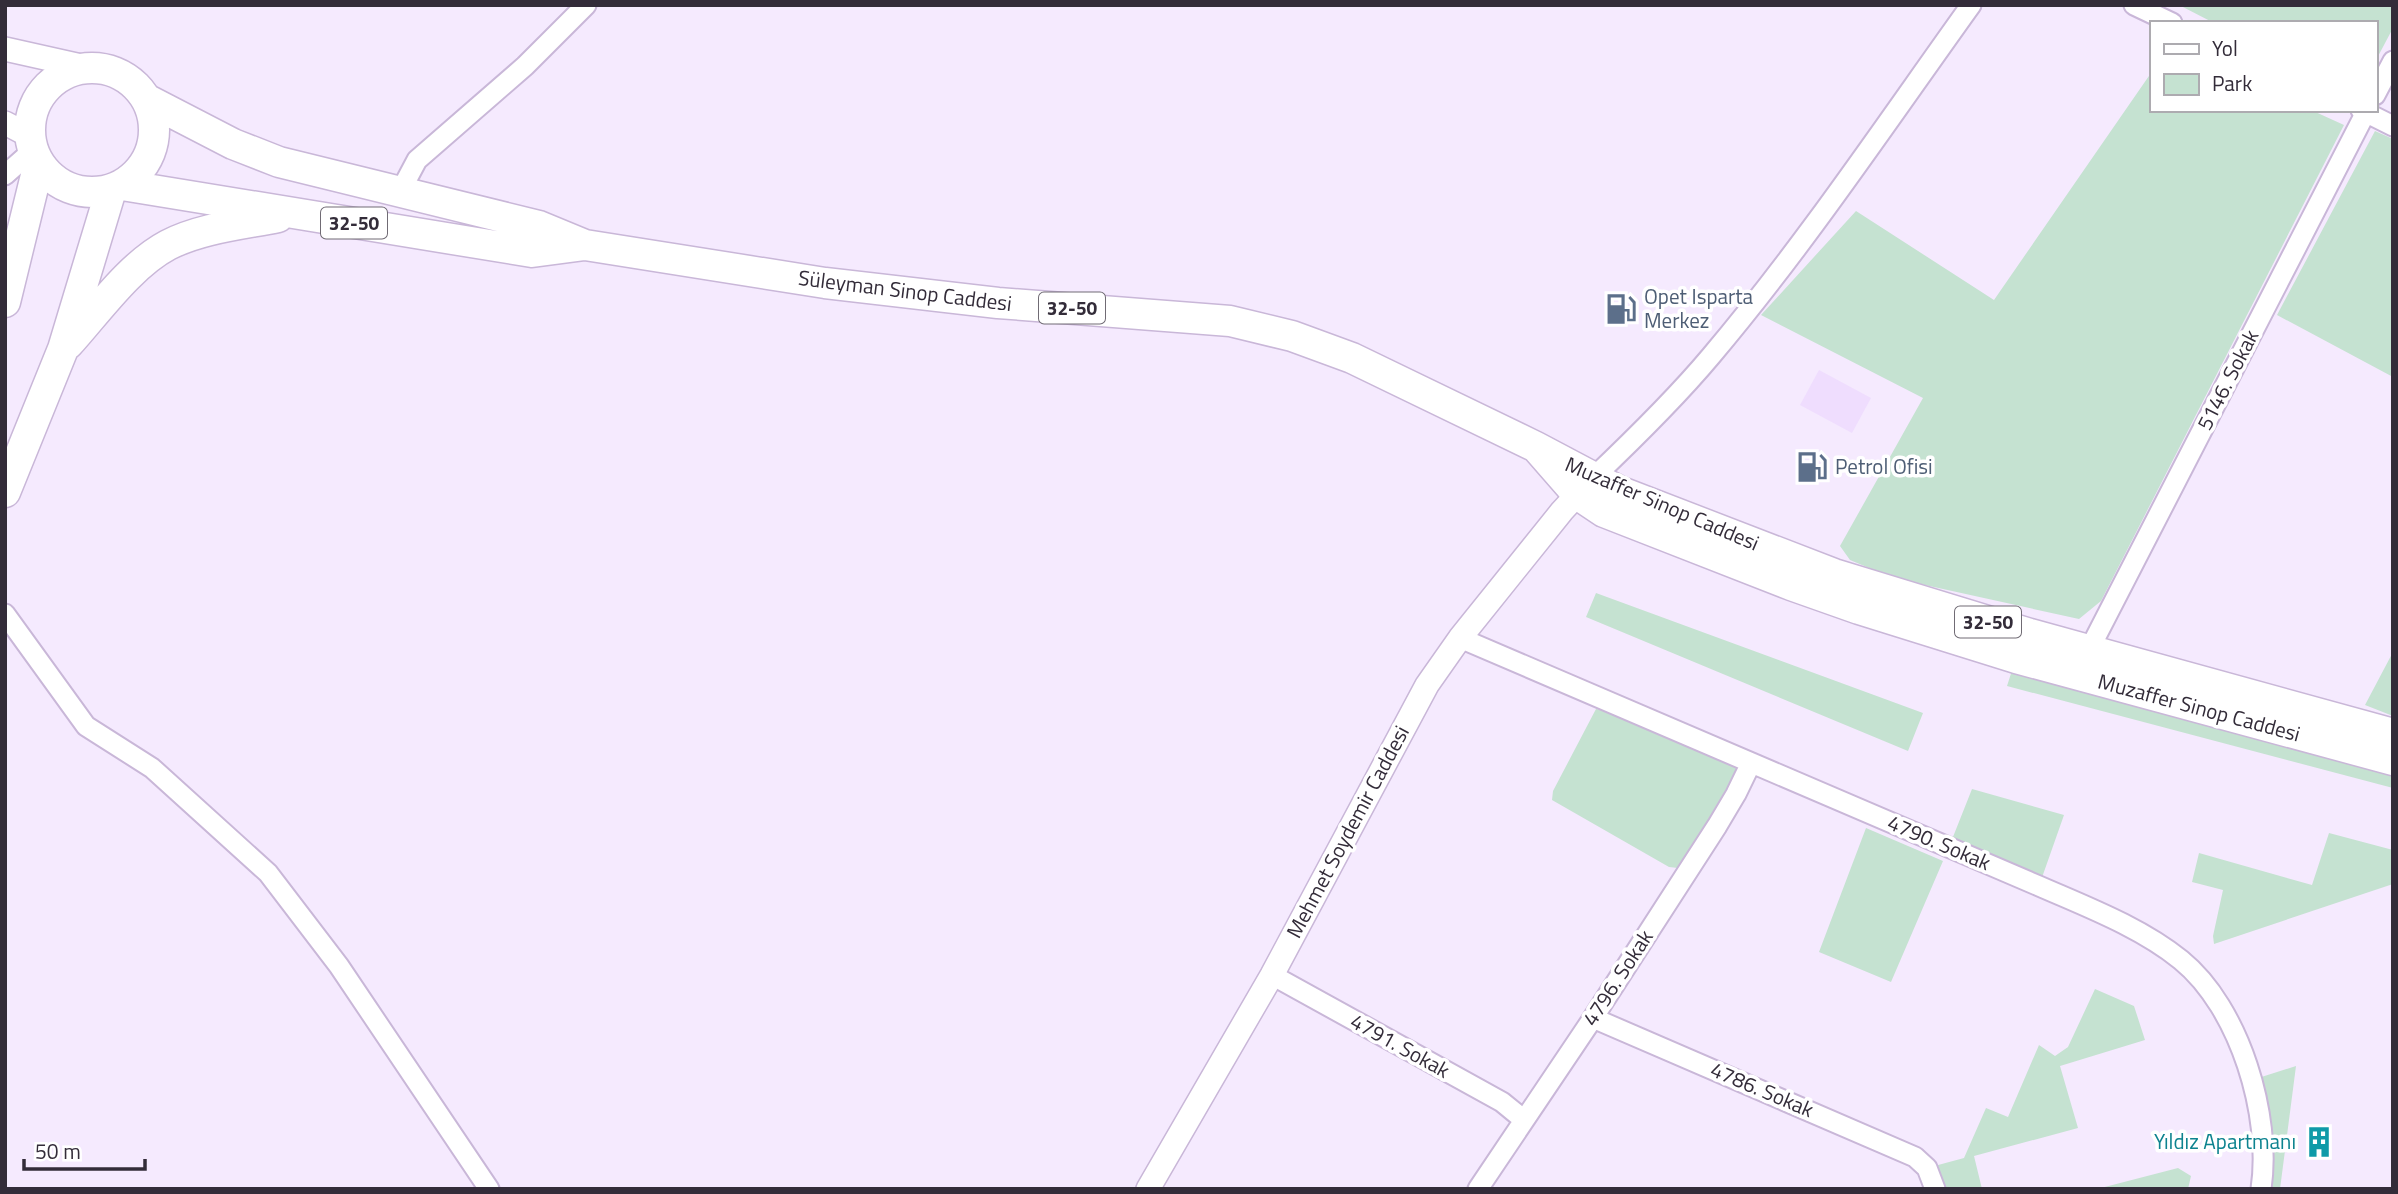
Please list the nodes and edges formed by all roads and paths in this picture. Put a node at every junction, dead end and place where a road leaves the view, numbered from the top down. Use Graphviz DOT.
graph roads {
  1 [pos="586,5"];
  2 [pos="1971,5"];
  3 [pos="2134,5"];
  4 [pos="2168,21"];
  5 [pos="5,49"];
  6 [pos="2393,61"];
  7 [pos="90,68"];
  8 [pos="2377,89"];
  9 [pos="146,99"];
  10 [pos="2364,112"];
  11 [pos="2374,112"];
  12 [pos="2393,126"];
  13 [pos="27,143"];
  14 [pos="5,175"];
  15 [pos="117,188"];
  16 [pos="400,192"];
  17 [pos="296,213"];
  18 [pos="585,245"];
  19 [pos="5,302"];
  20 [pos="64,349"];
  21 [pos="1536,447"];
  22 [pos="1585,486"];
  23 [pos="5,492"];
  24 [pos="5,614"];
  25 [pos="1460,638"];
  26 [pos="2089,650"];
  27 [pos="2393,734"];
  28 [pos="2393,760"];
  29 [pos="1751,763"];
  30 [pos="1272,975"];
  31 [pos="1593,1018"];
  32 [pos="1524,1120"];
  33 [pos="489,1189"];
  34 [pos="1148,1189"];
  35 [pos="1478,1189"];
  36 [pos="1935,1189"];
  37 [pos="2261,1189"];
  1 -- 16 [label="street"];
  2 -- 22 [label="street"];
  3 -- 4 [label="street"];
  5 -- 7 [label="street"];
  6 -- 8 [label="street, 5146. Sokak"];
  7 -- 9 [label="main road"];
  7 -- 13 [label="main road"];
  9 -- 15 [label="main road"];
  9 -- 16 [label="main road, Süleyman Sinop Caddesi / 32-50"];
  10 -- 26 [label="street, 5146. Sokak"];
  11 -- 12 [label="street"];
  13 -- 14 [label="street"];
  13 -- 15 [label="main road"];
  13 -- 19 [label="main road"];
  15 -- 17 [label="main road, Süleyman Sinop Caddesi / 32-50"];
  15 -- 20 [label="main road"];
  16 -- 18 [label="main road, Süleyman Sinop Caddesi / 32-50"];
  17 -- 18 [label="main road, Süleyman Sinop Caddesi / 32-50"];
  17 -- 20 [label="main road"];
  18 -- 21 [label="main road, Süleyman Sinop Caddesi / 32-50"];
  20 -- 23 [label="main road"];
  21 -- 22 [label="main road, Muzaffer Sinop Caddesi / 32-50"];
  22 -- 25 [label="street, Mehmet Soydemir Caddesi"];
  22 -- 26 [label="main road, Muzaffer Sinop Caddesi / 32-50"];
  22 -- 28 [label="main road, Muzaffer Sinop Caddesi / 32-50"];
  24 -- 33 [label="street"];
  25 -- 29 [label="street, 4790. Sokak"];
  25 -- 30 [label="street, Mehmet Soydemir Caddesi"];
  26 -- 27 [label="main road, Muzaffer Sinop Caddesi / 32-50"];
  29 -- 31 [label="street, 4796. Sokak"];
  29 -- 37 [label="street, 4790. Sokak"];
  30 -- 32 [label="street, 4791. Sokak"];
  30 -- 34 [label="street, Mehmet Soydemir Caddesi"];
  31 -- 32 [label="street, 4796. Sokak"];
  31 -- 36 [label="street, 4786. Sokak"];
  32 -- 35 [label="street, 4796. Sokak"];
}
